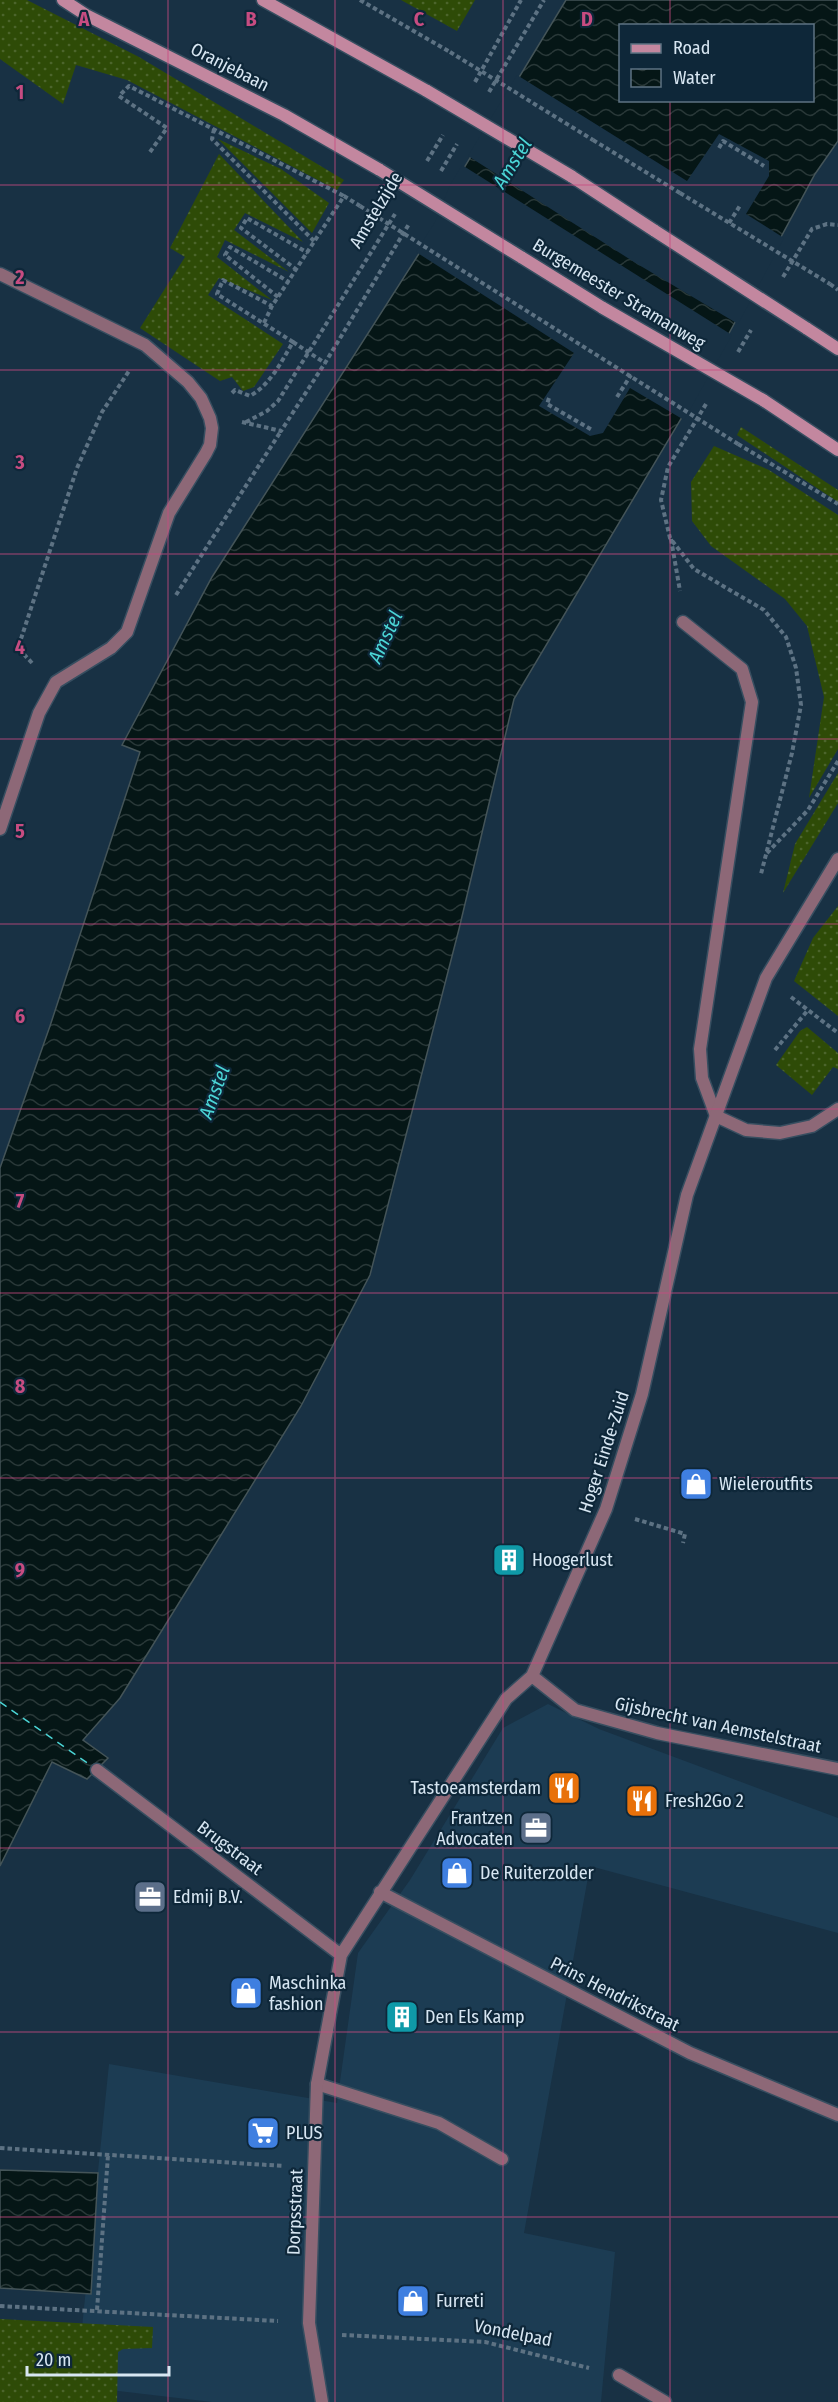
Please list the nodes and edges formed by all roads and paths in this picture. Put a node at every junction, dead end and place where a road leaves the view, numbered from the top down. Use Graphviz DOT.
graph roads {
  1 [pos="63,0"];
  2 [pos="263,0"];
  3 [pos="360,0"];
  4 [pos="521,0"];
  5 [pos="544,0"];
  6 [pos="472,87"];
  7 [pos="483,101"];
  8 [pos="447,128"];
  9 [pos="214,129"];
  10 [pos="459,141"];
  11 [pos="719,148"];
  12 [pos="150,152"];
  13 [pos="765,166"];
  14 [pos="422,169"];
  15 [pos="380,170"];
  16 [pos="441,171"];
  17 [pos="345,196"];
  18 [pos="741,204"];
  19 [pos="397,210"];
  20 [pos="410,222"];
  21 [pos="729,223"];
  22 [pos="838,225"];
  23 [pos="316,243"];
  24 [pos="309,253"];
  25 [pos="297,270"];
  26 [pos="0,274"];
  27 [pos="782,279"];
  28 [pos="289,282"];
  29 [pos="838,290"];
  30 [pos="278,297"];
  31 [pos="272,306"];
  32 [pos="264,323"];
  33 [pos="752,328"];
  34 [pos="293,342"];
  35 [pos="146,345"];
  36 [pos="838,349"];
  37 [pos="310,353"];
  38 [pos="734,358"];
  39 [pos="325,363"];
  40 [pos="631,375"];
  41 [pos="617,397"];
  42 [pos="549,398"];
  43 [pos="710,398"];
  44 [pos="210,418"];
  45 [pos="592,430"];
  46 [pos="838,450"];
  47 [pos="838,504"];
  48 [pos="670,538"];
  49 [pos="683,621"];
  50 [pos="56,682"];
  51 [pos="838,761"];
  52 [pos="0,829"];
  53 [pos="838,860"];
  54 [pos="766,978"];
  55 [pos="838,1033"];
  56 [pos="838,1109"];
  57 [pos="716,1116"];
  58 [pos="606,1509"];
  59 [pos="683,1543"];
  60 [pos="532,1676"];
  61 [pos="838,1769"];
  62 [pos="97,1770"];
  63 [pos="380,1892"];
  64 [pos="341,1955"];
  65 [pos="318,2084"];
  66 [pos="838,2115"];
  67 [pos="0,2148"];
  68 [pos="108,2155"];
  69 [pos="502,2159"];
  70 [pos="315,2168"];
  71 [pos="0,2306"];
  72 [pos="97,2310"];
  73 [pos="310,2328"];
  74 [pos="619,2375"];
  75 [pos="322,2402"];
  76 [pos="664,2402"];
  1 -- 15 [label="main road, Oranjebaan"];
  2 -- 36 [label="main road, bridge"];
  3 -- 21 [label="path, bridge"];
  4 -- 6 [label="path"];
  5 -- 7 [label="path"];
  8 -- 14 [label="path, Amstelzijde"];
  9 -- 12 [label="path"];
  9 -- 17 [label="path"];
  9 -- 23 [label="path"];
  10 -- 16 [label="path"];
  11 -- 13 [label="path"];
  15 -- 46 [label="main road, Burgemeester Stramanweg, bridge"];
  17 -- 23 [label="path"];
  17 -- 40 [label="path, bridge"];
  18 -- 21 [label="path"];
  19 -- 37 [label="path, Amstelzijde"];
  20 -- 39 [label="path"];
  21 -- 29 [label="path, bridge"];
  22 -- 27 [label="path"];
  23 -- 24 [label="path"];
  24 -- 25 [label="path"];
  24 -- 25 [label="path"];
  25 -- 28 [label="path"];
  26 -- 35 [label="street"];
  28 -- 30 [label="path"];
  28 -- 30 [label="path"];
  30 -- 31 [label="path"];
  31 -- 32 [label="path"];
  31 -- 32 [label="path"];
  32 -- 34 [label="path"];
  33 -- 38 [label="path"];
  34 -- 37 [label="path"];
  34 -- 44 [label="path"];
  35 -- 44 [label="street"];
  35 -- 50 [label="path"];
  37 -- 39 [label="path"];
  37 -- 39 [label="path, Amstelzijde"];
  40 -- 41 [label="path"];
  40 -- 47 [label="path, bridge"];
  42 -- 45 [label="path"];
  43 -- 48 [label="path"];
  44 -- 50 [label="street"];
  48 -- 49 [label="path"];
  48 -- 51 [label="path"];
  49 -- 57 [label="street"];
  50 -- 52 [label="street"];
  53 -- 54 [label="street, Hoger Einde-Zuid"];
  54 -- 55 [label="path"];
  54 -- 57 [label="street, Hoger Einde-Zuid"];
  56 -- 57 [label="street"];
  57 -- 58 [label="street, Hoger Einde-Zuid"];
  58 -- 59 [label="path"];
  58 -- 60 [label="street, Hoger Einde-Zuid"];
  60 -- 61 [label="street, Gijsbrecht van Aemstelstraat"];
  60 -- 63 [label="street, Hoger Einde-Zuid"];
  62 -- 64 [label="street, Brugstraat"];
  63 -- 64 [label="street, Dorpsstraat"];
  63 -- 66 [label="street, Prins Hendrikstraat"];
  64 -- 65 [label="street, Dorpsstraat"];
  65 -- 69 [label="street"];
  65 -- 70 [label="street, Dorpsstraat"];
  67 -- 68 [label="path"];
  68 -- 70 [label="path"];
  68 -- 72 [label="path"];
  70 -- 73 [label="street, Dorpsstraat"];
  71 -- 72 [label="path, Vondelpad"];
  72 -- 73 [label="path, Vondelpad"];
  73 -- 74 [label="path, Vondelpad"];
  73 -- 75 [label="street, Dorpsstraat"];
  74 -- 76 [label="street"];
}
